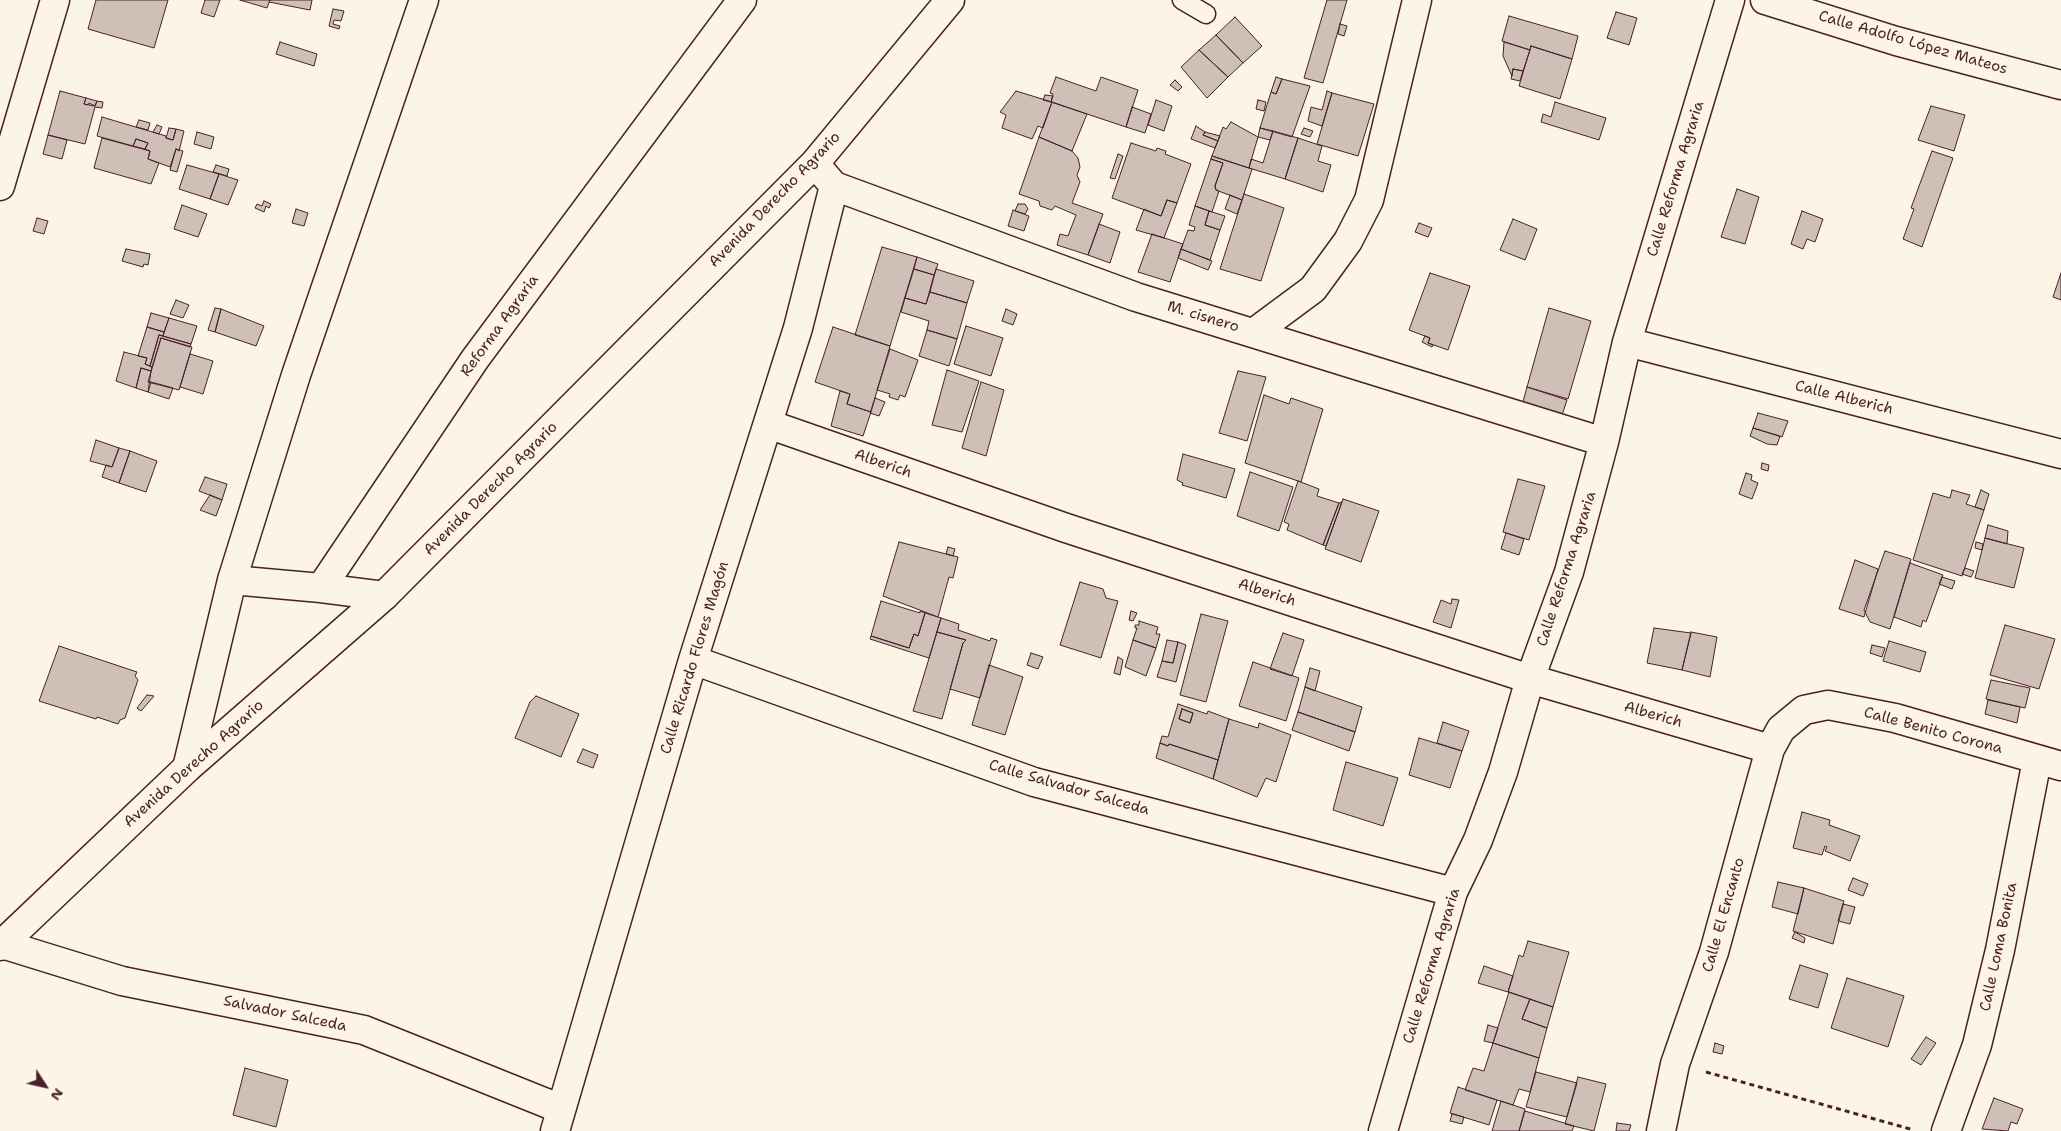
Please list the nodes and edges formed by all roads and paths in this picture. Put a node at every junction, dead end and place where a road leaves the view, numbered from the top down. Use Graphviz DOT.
graph roads {
  1 [pos="55,0"];
  2 [pos="424,0"];
  3 [pos="742,0"];
  4 [pos="950,0"];
  5 [pos="1182,0"];
  6 [pos="1417,0"];
  7 [pos="1730,0"];
  8 [pos="1765,0"];
  9 [pos="1206,14"];
  10 [pos="2061,85"];
  11 [pos="815,163"];
  12 [pos="0,186"];
  13 [pos="834,186"];
  14 [pos="1255,332"];
  15 [pos="1627,342"];
  16 [pos="768,424"];
  17 [pos="1604,442"];
  18 [pos="2061,454"];
  19 [pos="232,580"];
  20 [pos="321,588"];
  21 [pos="384,596"];
  22 [pos="693,660"];
  23 [pos="1530,679"];
  24 [pos="1804,710"];
  25 [pos="1770,749"];
  26 [pos="2049,763"];
  27 [pos="187,768"];
  28 [pos="1453,892"];
  29 [pos="1,945"];
  30 [pos="1675,1064"];
  31 [pos="558,1120"];
  32 [pos="1383,1131"];
  33 [pos="1661,1131"];
  34 [pos="1920,1131"];
  35 [pos="1946,1131"];
  1 -- 12 [label="street"];
  2 -- 19 [label="street"];
  3 -- 20 [label="street, Reforma Agraria"];
  4 -- 11 [label="street, Avenida Derecho Agrario"];
  5 -- 9 [label="lane"];
  6 -- 14 [label="street"];
  7 -- 15 [label="street, Calle Reforma Agraria"];
  8 -- 10 [label="street, Calle Adolfo López Mateos"];
  11 -- 13 [label="street"];
  11 -- 21 [label="street, Avenida Derecho Agrario"];
  13 -- 14 [label="street, M. cisnero"];
  13 -- 16 [label="street, Calle Ricardo Flores Magón"];
  14 -- 17 [label="street, M. cisnero"];
  15 -- 17 [label="street, Calle Reforma Agraria"];
  15 -- 18 [label="street, Calle Alberich"];
  16 -- 22 [label="street, Calle Ricardo Flores Magón"];
  16 -- 23 [label="street, Alberich"];
  17 -- 23 [label="street, Calle Reforma Agraria"];
  19 -- 20 [label="street"];
  19 -- 27 [label="street"];
  20 -- 21 [label="street"];
  21 -- 27 [label="street, Avenida Derecho Agrario"];
  22 -- 28 [label="street, Calle Salvador Salceda"];
  22 -- 31 [label="street, Calle Ricardo Flores Magón"];
  23 -- 25 [label="street, Alberich"];
  23 -- 28 [label="street, Calle Reforma Agraria"];
  24 -- 25 [label="street, Calle El Encanto"];
  24 -- 26 [label="street, Calle Benito Corona"];
  25 -- 30 [label="street, Calle El Encanto"];
  26 -- 35 [label="street, Calle Loma Bonita"];
  27 -- 29 [label="street, Avenida Derecho Agrario"];
  28 -- 32 [label="street, Calle Reforma Agraria"];
  29 -- 31 [label="street, Salvador Salceda"];
  30 -- 33 [label="street, Calle El Encanto"];
  30 -- 34 [label="path"];
}
